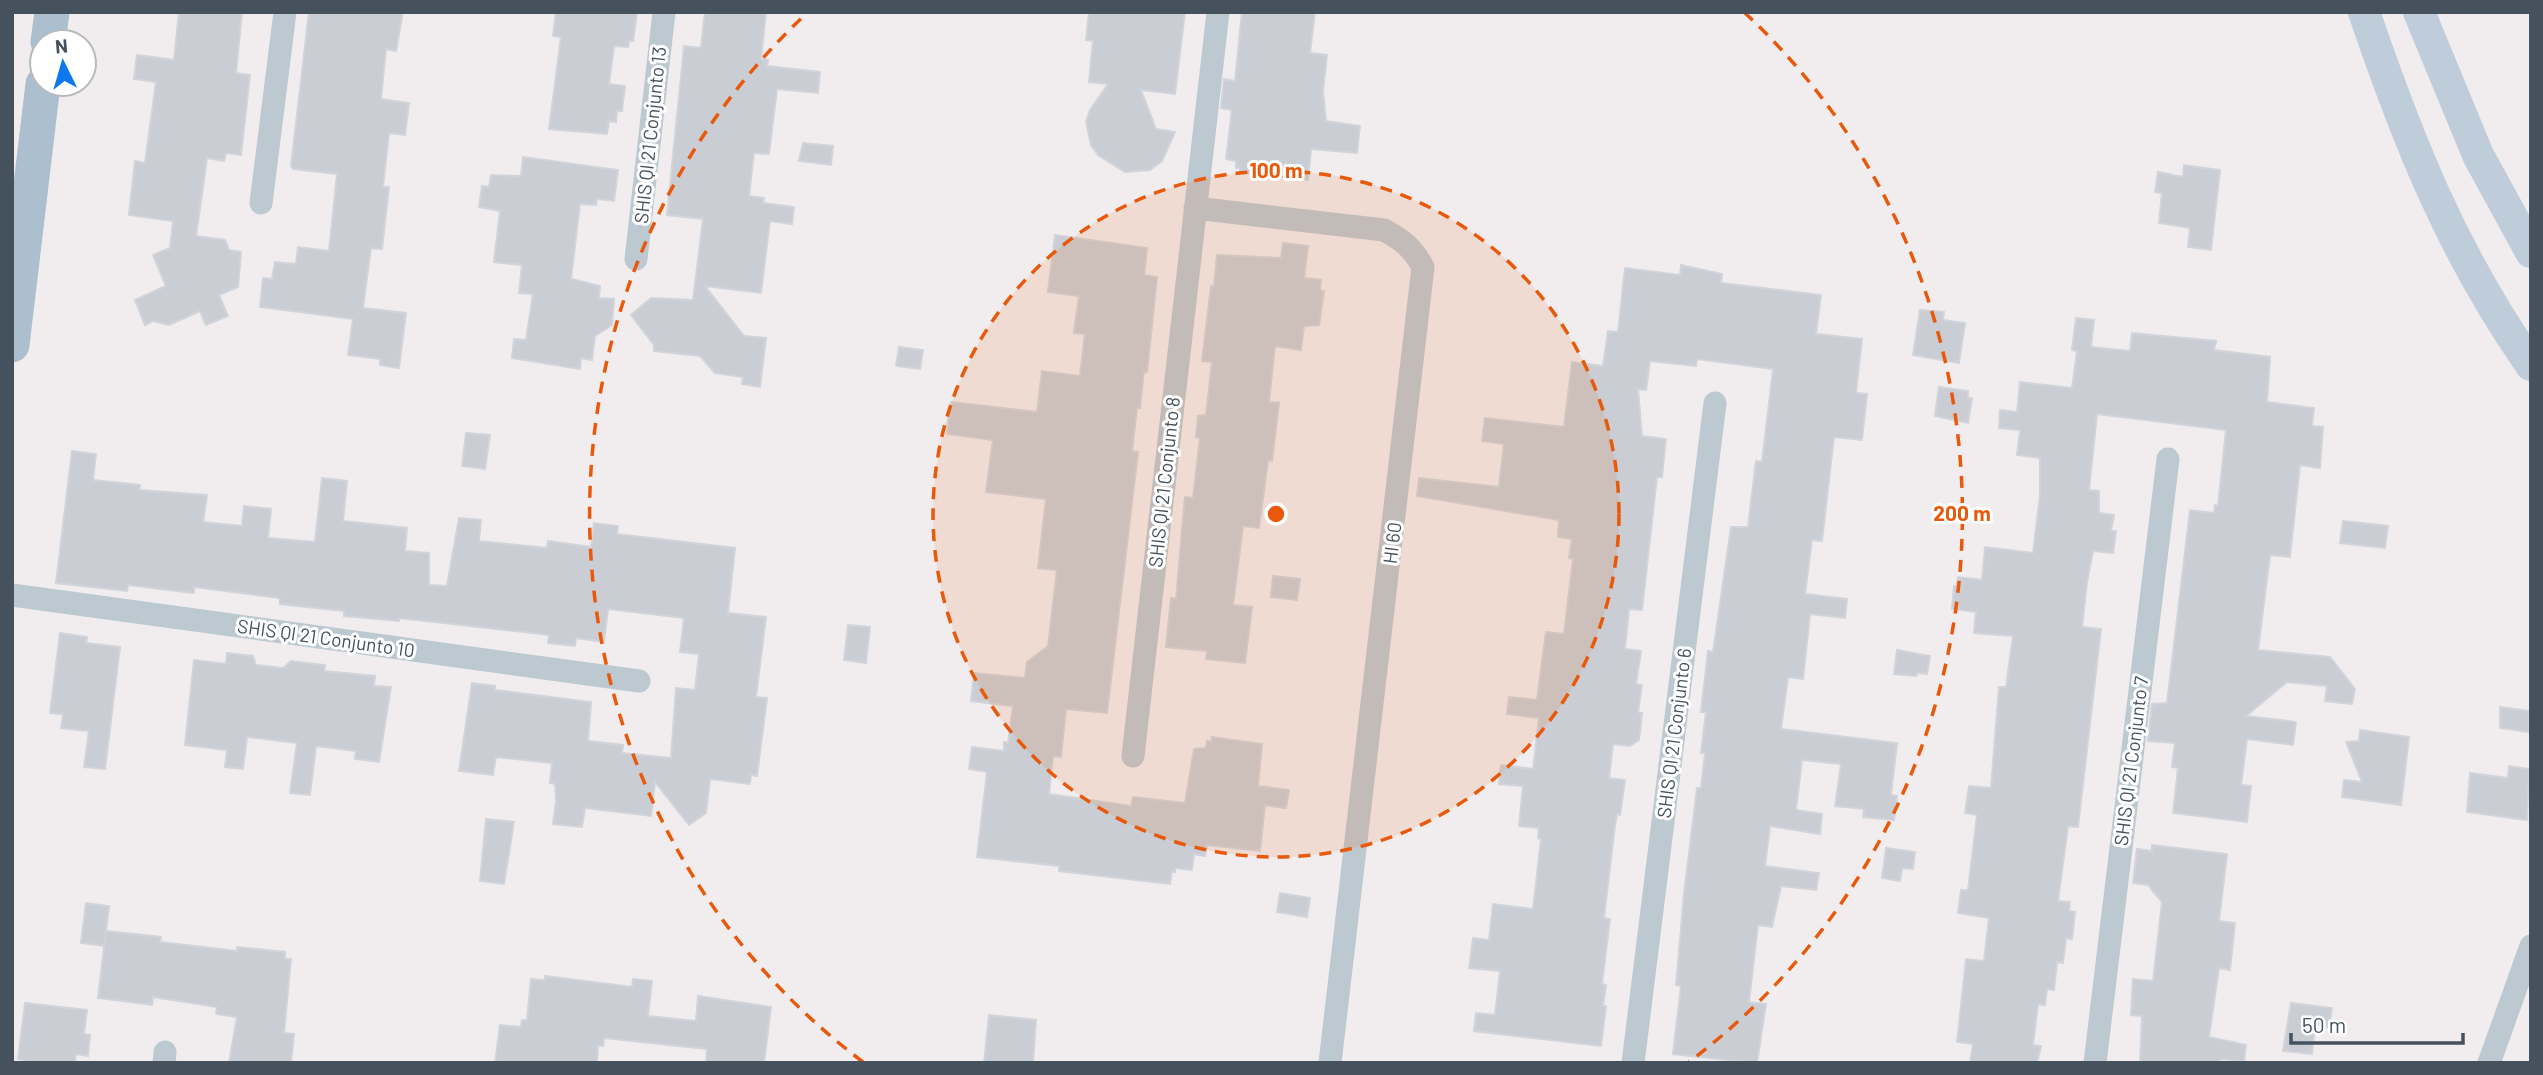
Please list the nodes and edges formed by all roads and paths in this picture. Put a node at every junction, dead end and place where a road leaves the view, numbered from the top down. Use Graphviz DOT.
graph roads {
  1 [pos="285,12"];
  2 [pos="664,12"];
  3 [pos="1218,12"];
  4 [pos="2364,12"];
  5 [pos="2419,12"];
  6 [pos="41,98"];
  7 [pos="261,204"];
  8 [pos="1195,208"];
  9 [pos="2531,252"];
  10 [pos="636,259"];
  11 [pos="12,345"];
  12 [pos="2531,365"];
  13 [pos="1715,403"];
  14 [pos="2168,459"];
  15 [pos="12,595"];
  16 [pos="639,681"];
  17 [pos="1133,756"];
  18 [pos="2531,946"];
  19 [pos="1330,1063"];
  20 [pos="1633,1063"];
  21 [pos="2095,1063"];
  22 [pos="2489,1063"];
  1 -- 7 [label="street"];
  2 -- 10 [label="street, SHIS QI 21 Conjunto 13"];
  3 -- 8 [label="street, SHIS QI 21 Conjunto 8"];
  4 -- 12 [label="main road"];
  5 -- 9 [label="main road"];
  6 -- 11 [label="main road"];
  8 -- 17 [label="street, SHIS QI 21 Conjunto 8"];
  8 -- 19 [label="street, HI 60"];
  13 -- 20 [label="street, SHIS QI 21 Conjunto 6"];
  14 -- 21 [label="street, SHIS QI 21 Conjunto 7"];
  15 -- 16 [label="street, SHIS QI 21 Conjunto 10"];
  18 -- 22 [label="street"];
}
